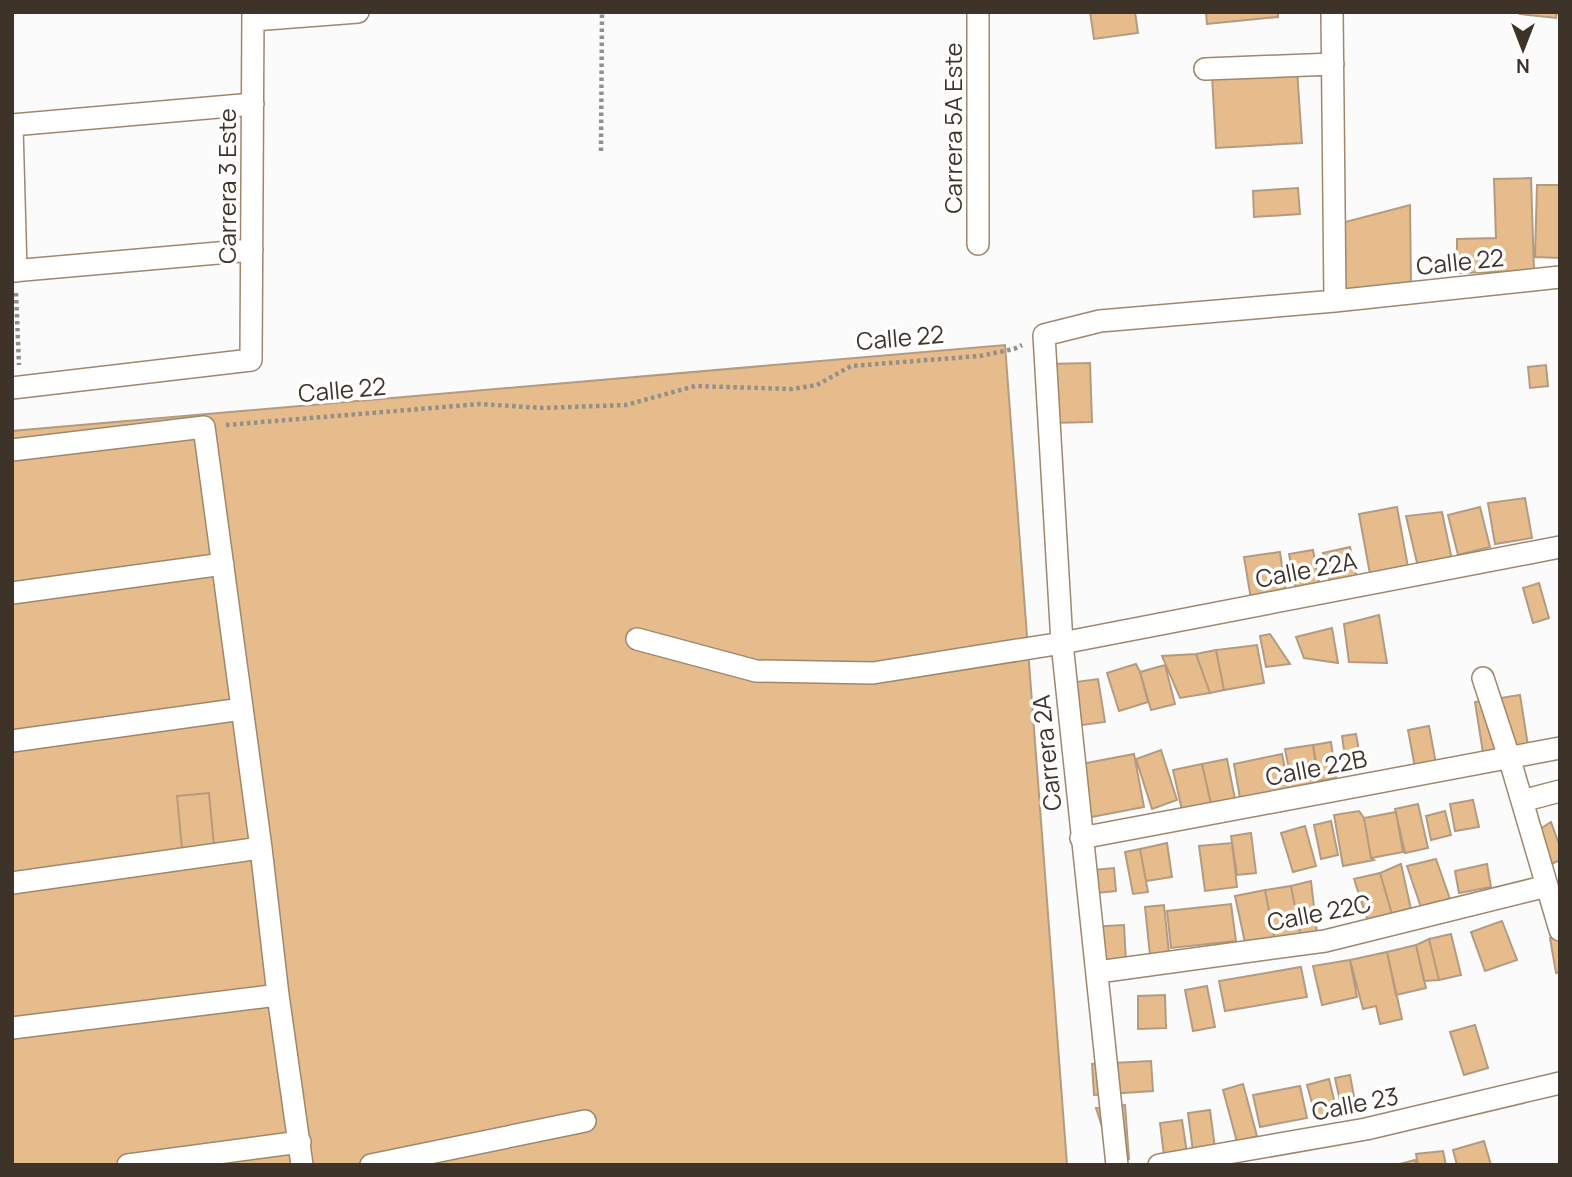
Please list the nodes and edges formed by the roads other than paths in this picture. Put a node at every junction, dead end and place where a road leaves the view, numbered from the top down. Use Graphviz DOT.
graph roads {
  1 [pos="358,12"];
  2 [pos="978,12"];
  3 [pos="1332,12"];
  4 [pos="253,16"];
  5 [pos="1333,64"];
  6 [pos="1206,69"];
  7 [pos="253,104"];
  8 [pos="12,126"];
  9 [pos="978,244"];
  10 [pos="252,250"];
  11 [pos="14,271"];
  12 [pos="1560,277"];
  13 [pos="1335,301"];
  14 [pos="1044,335"];
  15 [pos="16,388"];
  16 [pos="12,450"];
  17 [pos="1560,547"];
  18 [pos="223,564"];
  19 [pos="12,593"];
  20 [pos="637,639"];
  21 [pos="1062,643"];
  22 [pos="1483,678"];
  23 [pos="242,709"];
  24 [pos="12,741"];
  25 [pos="1560,748"];
  26 [pos="1509,757"];
  27 [pos="1560,791"];
  28 [pos="1522,801"];
  29 [pos="1081,838"];
  30 [pos="261,848"];
  31 [pos="12,883"];
  32 [pos="1547,886"];
  33 [pos="1560,930"];
  34 [pos="1098,972"];
  35 [pos="278,995"];
  36 [pos="12,1028"];
  37 [pos="1560,1083"];
  38 [pos="585,1121"];
  39 [pos="300,1142"];
  40 [pos="128,1165"];
  41 [pos="302,1165"];
  42 [pos="371,1165"];
  43 [pos="1117,1165"];
  44 [pos="1160,1165"];
  1 -- 4 [label="street"];
  2 -- 9 [label="street, Carrera 5A Este"];
  3 -- 5 [label="street"];
  4 -- 7 [label="street, Carrera 3 Este"];
  5 -- 6 [label="street"];
  5 -- 13 [label="street"];
  7 -- 8 [label="street"];
  7 -- 10 [label="street, Carrera 3 Este"];
  8 -- 11 [label="street"];
  10 -- 11 [label="street"];
  10 -- 15 [label="street, Carrera 3 Este"];
  12 -- 13 [label="street, Calle 22"];
  13 -- 14 [label="street, Calle 22"];
  14 -- 21 [label="street, Carrera 2A"];
  16 -- 18 [label="street"];
  17 -- 21 [label="street, Calle 22A"];
  18 -- 19 [label="street"];
  18 -- 23 [label="street"];
  20 -- 21 [label="street, Calle 22A"];
  21 -- 29 [label="street, Carrera 2A"];
  22 -- 26 [label="street"];
  23 -- 24 [label="street"];
  23 -- 30 [label="street"];
  25 -- 26 [label="street, Calle 22B"];
  26 -- 28 [label="street"];
  26 -- 29 [label="street, Calle 22B"];
  27 -- 28 [label="street"];
  28 -- 32 [label="street"];
  29 -- 34 [label="street, Carrera 2A"];
  30 -- 31 [label="street"];
  30 -- 35 [label="street"];
  32 -- 33 [label="street"];
  32 -- 34 [label="street, Calle 22C"];
  34 -- 43 [label="street, Carrera 2A"];
  35 -- 36 [label="street"];
  35 -- 39 [label="street"];
  37 -- 44 [label="street, Calle 23"];
  38 -- 42 [label="street"];
  39 -- 40 [label="street"];
  39 -- 41 [label="street"];
}
